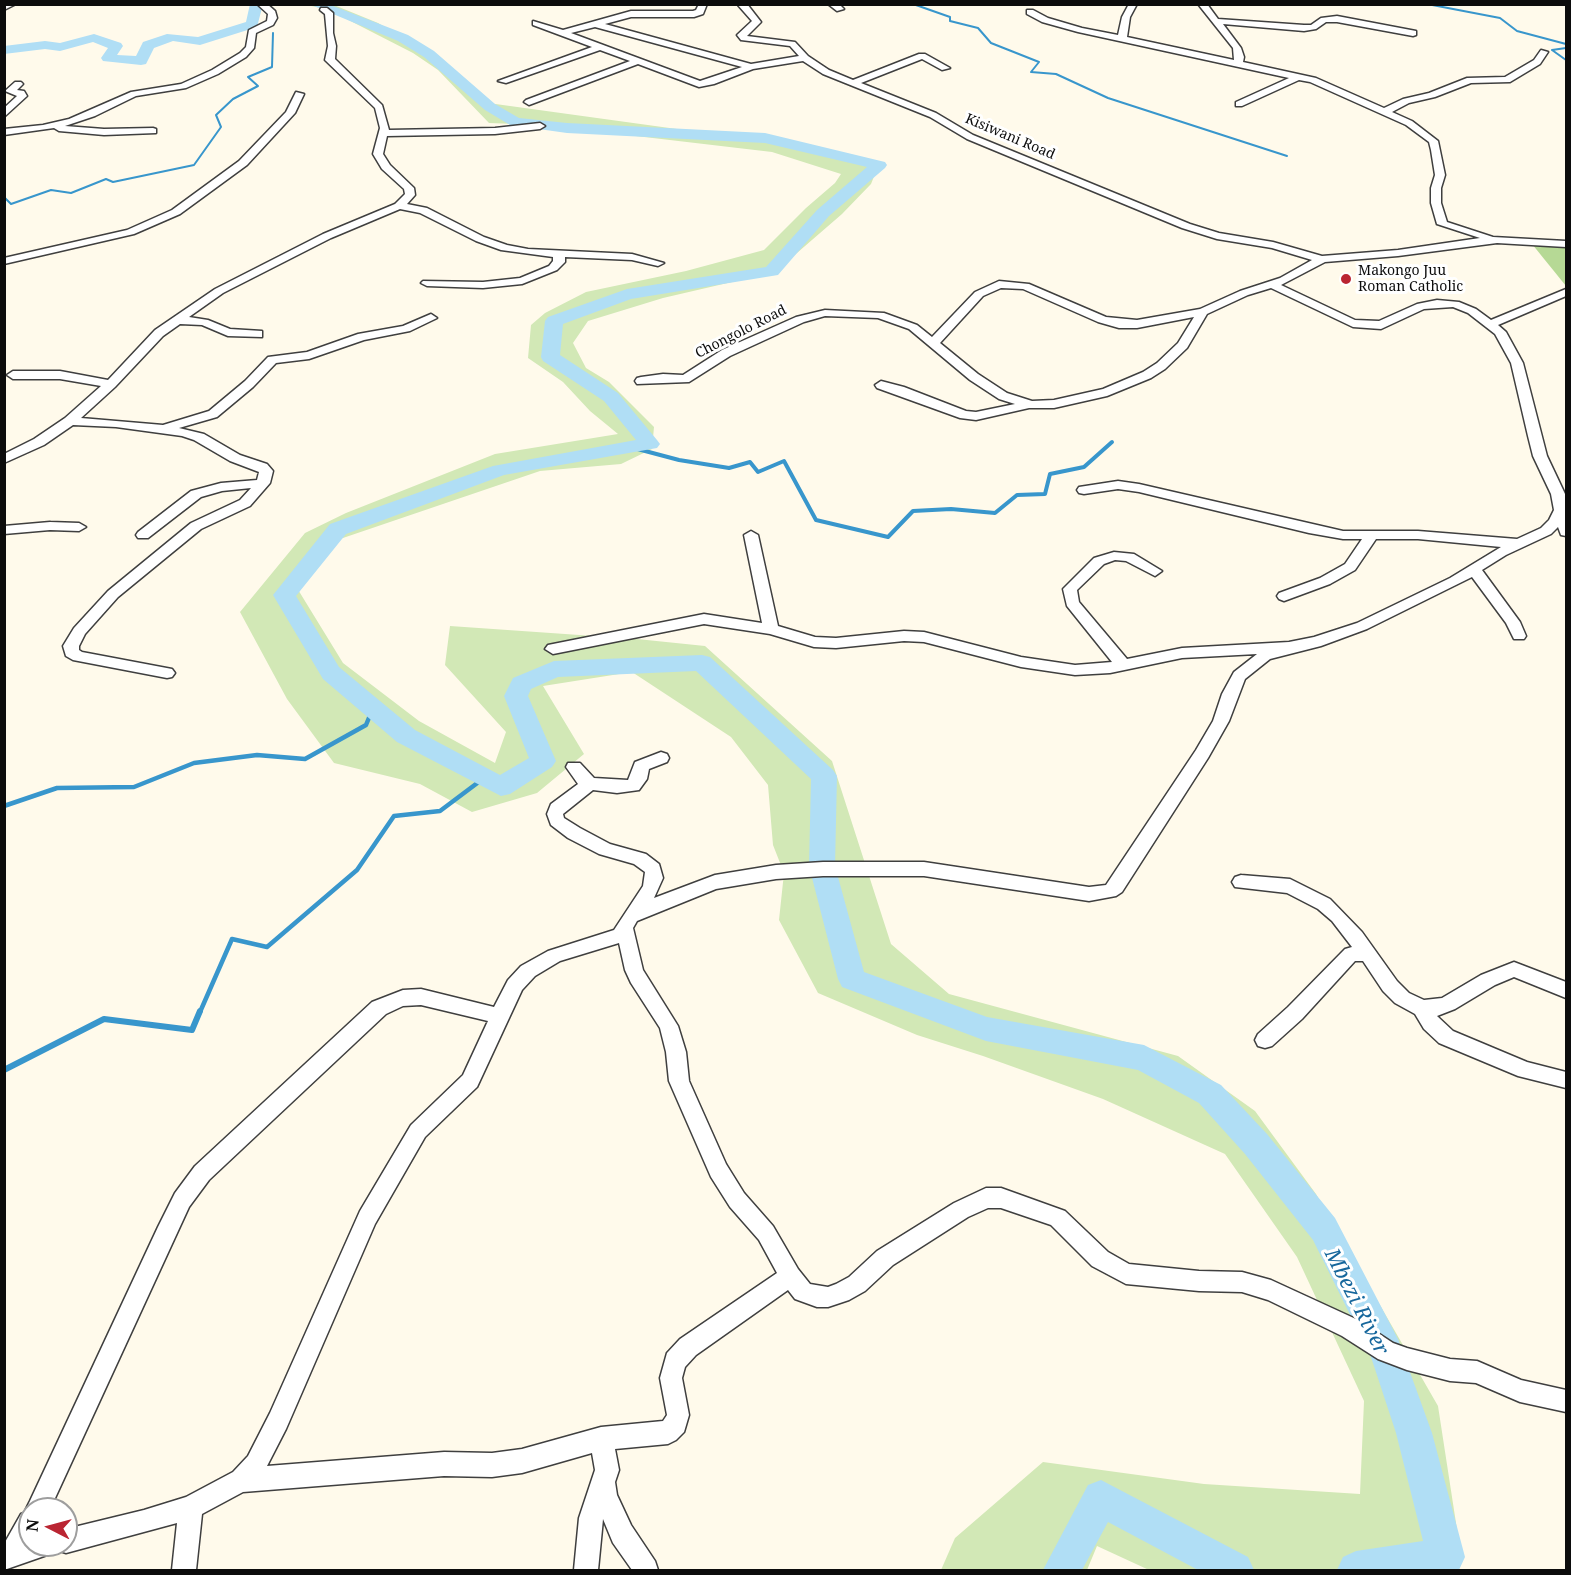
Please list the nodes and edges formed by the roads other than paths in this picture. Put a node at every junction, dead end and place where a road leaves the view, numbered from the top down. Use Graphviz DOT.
graph roads {
  1 [pos="12,4"];
  2 [pos="261,4"];
  3 [pos="703,4"];
  4 [pos="741,4"];
  5 [pos="1133,4"];
  6 [pos="1202,4"];
  7 [pos="4,8"];
  8 [pos="324,10"];
  9 [pos="1030,12"];
  10 [pos="1214,21"];
  11 [pos="536,23"];
  12 [pos="595,24"];
  13 [pos="562,33"];
  14 [pos="1413,33"];
  15 [pos="1122,39"];
  16 [pos="601,47"];
  17 [pos="1544,52"];
  18 [pos="805,58"];
  19 [pos="639,61"];
  20 [pos="1238,63"];
  21 [pos="751,68"];
  22 [pos="945,68"];
  23 [pos="1301,76"];
  24 [pos="503,81"];
  25 [pos="853,83"];
  26 [pos="18,84"];
  27 [pos="299,94"];
  28 [pos="529,102"];
  29 [pos="1239,104"];
  30 [pos="1384,112"];
  31 [pos="4,114"];
  32 [pos="540,126"];
  33 [pos="43,128"];
  34 [pos="153,131"];
  35 [pos="4,132"];
  36 [pos="384,132"];
  37 [pos="399,206"];
  38 [pos="1497,240"];
  39 [pos="1566,244"];
  40 [pos="559,253"];
  41 [pos="1322,259"];
  42 [pos="4,261"];
  43 [pos="658,263"];
  44 [pos="427,283"];
  45 [pos="1270,284"];
  46 [pos="1566,292"];
  47 [pos="1203,312"];
  48 [pos="431,318"];
  49 [pos="176,320"];
  50 [pos="1491,324"];
  51 [pos="258,334"];
  52 [pos="933,342"];
  53 [pos="13,375"];
  54 [pos="640,381"];
  55 [pos="111,384"];
  56 [pos="881,385"];
  57 [pos="1031,405"];
  58 [pos="70,421"];
  59 [pos="159,428"];
  60 [pos="4,459"];
  61 [pos="1566,477"];
  62 [pos="1551,478"];
  63 [pos="263,483"];
  64 [pos="1084,490"];
  65 [pos="1562,501"];
  66 [pos="79,527"];
  67 [pos="4,530"];
  68 [pos="1566,532"];
  69 [pos="143,535"];
  70 [pos="751,535"];
  71 [pos="1371,537"];
  72 [pos="1521,544"];
  73 [pos="1474,568"];
  74 [pos="1155,571"];
  75 [pos="1284,596"];
  76 [pos="771,629"];
  77 [pos="1519,636"];
  78 [pos="1289,646"];
  79 [pos="553,649"];
  80 [pos="1123,664"];
  81 [pos="167,673"];
  82 [pos="661,758"];
  83 [pos="574,767"];
  84 [pos="587,783"];
  85 [pos="1241,882"];
  86 [pos="628,923"];
  87 [pos="1365,953"];
  88 [pos="1566,990"];
  89 [pos="1422,1008"];
  90 [pos="499,1016"];
  91 [pos="1265,1040"];
  92 [pos="1566,1080"];
  93 [pos="790,1276"];
  94 [pos="1566,1401"];
  95 [pos="601,1440"];
  96 [pos="607,1470"];
  97 [pos="241,1480"];
  98 [pos="44,1497"];
  99 [pos="191,1507"];
  100 [pos="78,1538"];
  101 [pos="18,1542"];
  102 [pos="8,1557"];
  103 [pos="184,1570"];
  104 [pos="586,1570"];
  105 [pos="646,1570"];
  1 -- 7 [label="street"];
  2 -- 33 [label="street"];
  3 -- 12 [label="street"];
  4 -- 18 [label="street, Kisiwani Road"];
  5 -- 15 [label="street"];
  6 -- 10 [label="street"];
  8 -- 36 [label="street"];
  9 -- 15 [label="street"];
  10 -- 14 [label="street"];
  10 -- 20 [label="street"];
  11 -- 13 [label="street"];
  12 -- 13 [label="street"];
  12 -- 21 [label="street"];
  13 -- 16 [label="street"];
  15 -- 20 [label="street"];
  16 -- 19 [label="street"];
  16 -- 24 [label="street"];
  17 -- 30 [label="street"];
  18 -- 21 [label="street"];
  18 -- 25 [label="street, Kisiwani Road"];
  19 -- 21 [label="street"];
  19 -- 28 [label="street"];
  20 -- 23 [label="street"];
  22 -- 25 [label="street"];
  23 -- 29 [label="street"];
  23 -- 30 [label="street"];
  25 -- 41 [label="street, Kisiwani Road"];
  26 -- 31 [label="street"];
  27 -- 42 [label="street"];
  30 -- 38 [label="street"];
  32 -- 36 [label="street"];
  33 -- 34 [label="street"];
  33 -- 35 [label="street"];
  36 -- 37 [label="street"];
  37 -- 40 [label="street"];
  37 -- 49 [label="street"];
  38 -- 39 [label="street"];
  38 -- 41 [label="street"];
  40 -- 43 [label="street"];
  40 -- 44 [label="street"];
  41 -- 45 [label="street"];
  45 -- 47 [label="street"];
  45 -- 50 [label="street"];
  46 -- 50 [label="street"];
  47 -- 52 [label="street"];
  47 -- 57 [label="street, Chongolo Road"];
  48 -- 59 [label="street"];
  49 -- 51 [label="street"];
  49 -- 55 [label="street"];
  50 -- 62 [label="street"];
  52 -- 54 [label="street, Chongolo Road"];
  52 -- 57 [label="street, Chongolo Road"];
  53 -- 55 [label="street"];
  55 -- 58 [label="street"];
  56 -- 57 [label="street"];
  58 -- 59 [label="street"];
  58 -- 60 [label="street"];
  59 -- 63 [label="street"];
  61 -- 62 [label="street"];
  62 -- 65 [label="street"];
  63 -- 69 [label="street"];
  63 -- 81 [label="street"];
  64 -- 71 [label="street"];
  65 -- 68 [label="street"];
  65 -- 72 [label="street"];
  66 -- 67 [label="street"];
  70 -- 76 [label="street"];
  71 -- 72 [label="street"];
  71 -- 75 [label="street"];
  72 -- 73 [label="street"];
  73 -- 77 [label="street"];
  73 -- 78 [label="street"];
  74 -- 80 [label="street"];
  76 -- 79 [label="street"];
  76 -- 80 [label="street"];
  78 -- 80 [label="street"];
  78 -- 86 [label="street"];
  82 -- 84 [label="street"];
  83 -- 84 [label="street"];
  84 -- 86 [label="street"];
  85 -- 87 [label="street"];
  86 -- 90 [label="street"];
  86 -- 93 [label="street"];
  87 -- 89 [label="street"];
  87 -- 91 [label="street"];
  88 -- 89 [label="street"];
  89 -- 92 [label="street"];
  90 -- 97 [label="street"];
  90 -- 98 [label="street"];
  93 -- 94 [label="street"];
  93 -- 95 [label="street"];
  95 -- 96 [label="street"];
  95 -- 97 [label="street"];
  96 -- 104 [label="street"];
  96 -- 105 [label="street"];
  97 -- 99 [label="street"];
  99 -- 100 [label="street"];
  99 -- 103 [label="street"];
  101 -- 102 [label="street"];
}
